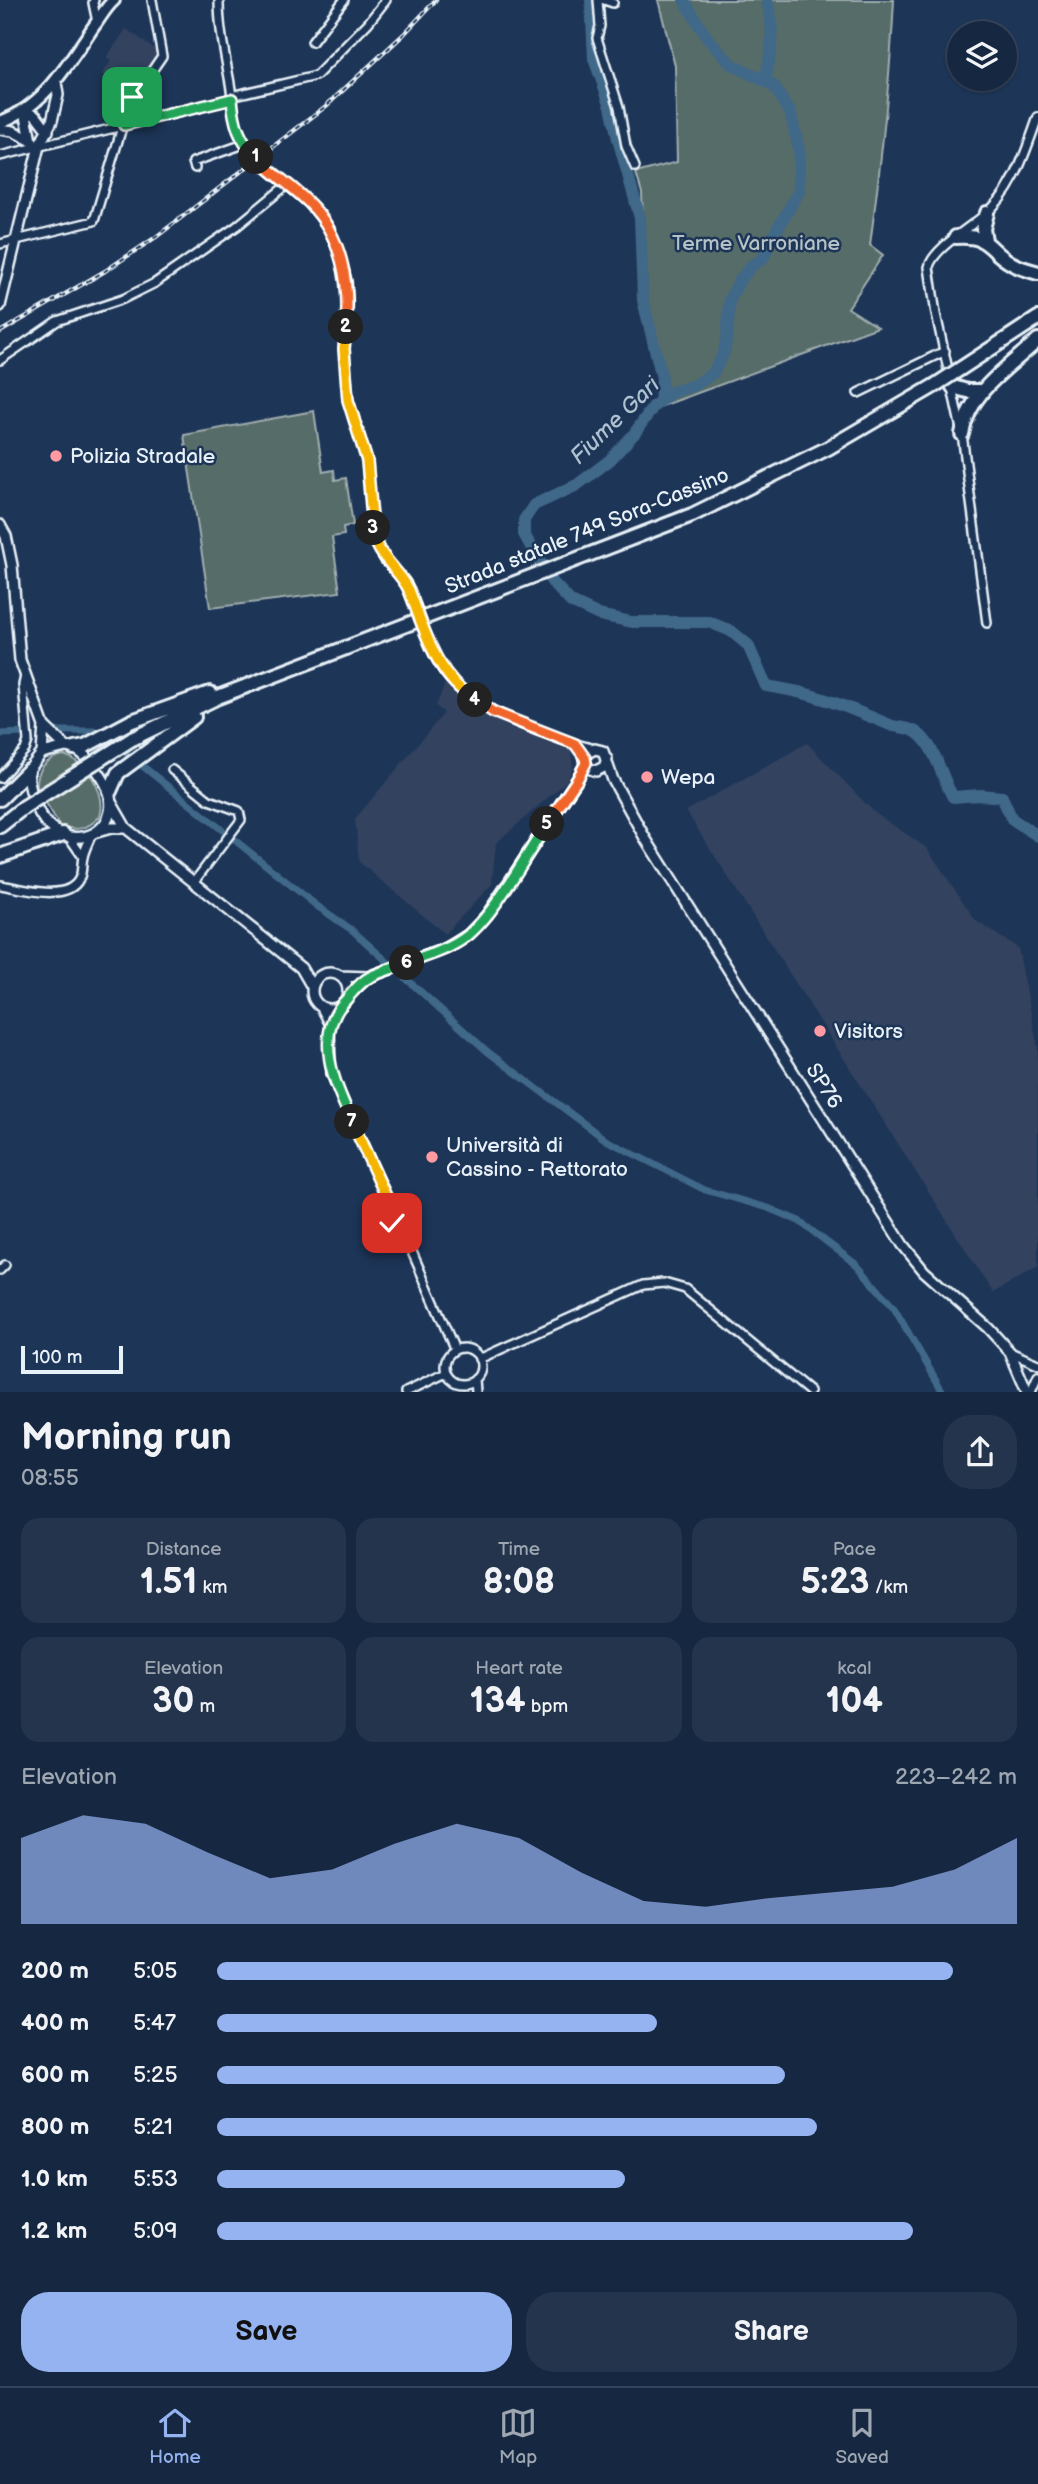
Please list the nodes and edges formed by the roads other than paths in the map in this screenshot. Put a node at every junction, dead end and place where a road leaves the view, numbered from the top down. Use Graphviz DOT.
graph roads {
  1 [pos="94,0"];
  2 [pos="114,0"];
  3 [pos="122,0"];
  4 [pos="152,0"];
  5 [pos="219,0"];
  6 [pos="344,0"];
  7 [pos="386,0"];
  8 [pos="598,0"];
  9 [pos="604,0"];
  10 [pos="613,3"];
  11 [pos="97,22"];
  12 [pos="312,42"];
  13 [pos="56,82"];
  14 [pos="232,98"];
  15 [pos="25,110"];
  16 [pos="1038,117"];
  17 [pos="0,122"];
  18 [pos="124,125"];
  19 [pos="0,129"];
  20 [pos="48,131"];
  21 [pos="35,144"];
  22 [pos="245,146"];
  23 [pos="0,156"];
  24 [pos="635,167"];
  25 [pos="195,168"];
  26 [pos="288,184"];
  27 [pos="987,213"];
  28 [pos="956,237"];
  29 [pos="18,240"];
  30 [pos="985,240"];
  31 [pos="0,244"];
  32 [pos="1038,273"];
  33 [pos="0,306"];
  34 [pos="1038,318"];
  35 [pos="1038,341"];
  36 [pos="945,351"];
  37 [pos="0,360"];
  38 [pos="953,387"];
  39 [pos="982,391"];
  40 [pos="858,393"];
  41 [pos="962,433"];
  42 [pos="0,525"];
  43 [pos="987,624"];
  44 [pos="25,676"];
  45 [pos="265,678"];
  46 [pos="44,726"];
  47 [pos="575,744"];
  48 [pos="70,748"];
  49 [pos="594,749"];
  50 [pos="42,752"];
  51 [pos="607,759"];
  52 [pos="585,761"];
  53 [pos="172,770"];
  54 [pos="595,770"];
  55 [pos="28,771"];
  56 [pos="0,778"];
  57 [pos="577,780"];
  58 [pos="613,780"];
  59 [pos="110,797"];
  60 [pos="0,799"];
  61 [pos="0,824"];
  62 [pos="126,828"];
  63 [pos="93,834"];
  64 [pos="66,835"];
  65 [pos="0,856"];
  66 [pos="83,857"];
  67 [pos="194,882"];
  68 [pos="0,885"];
  69 [pos="302,968"];
  70 [pos="326,973"];
  71 [pos="340,976"];
  72 [pos="368,977"];
  73 [pos="312,987"];
  74 [pos="348,996"];
  75 [pos="320,1006"];
  76 [pos="339,1007"];
  77 [pos="330,1025"];
  78 [pos="396,1218"];
  79 [pos="405,1236"];
  80 [pos="455,1350"];
  81 [pos="1010,1352"];
  82 [pos="480,1359"];
  83 [pos="1038,1364"];
  84 [pos="446,1373"];
  85 [pos="1038,1376"];
  86 [pos="475,1379"];
  87 [pos="465,1384"];
  88 [pos="406,1392"];
  89 [pos="474,1392"];
  90 [pos="810,1392"];
  91 [pos="1029,1392"];
  1 -- 11 [label="street"];
  2 -- 11 [label="main road"];
  3 -- 11 [label="main road"];
  4 -- 18 [label="street"];
  5 -- 14 [label="street"];
  6 -- 12 [label="street"];
  7 -- 14 [label="street"];
  8 -- 24 [label="street"];
  9 -- 10 [label="street"];
  11 -- 13 [label="main road"];
  13 -- 15 [label="main road"];
  13 -- 20 [label="street"];
  14 -- 18 [label="street"];
  14 -- 22 [label="street"];
  15 -- 17 [label="main road"];
  15 -- 20 [label="street"];
  15 -- 21 [label="street"];
  16 -- 27 [label="street"];
  18 -- 21 [label="street"];
  18 -- 29 [label="street"];
  19 -- 21 [label="street"];
  20 -- 21 [label="street"];
  21 -- 23 [label="street"];
  21 -- 29 [label="street"];
  22 -- 25 [label="street"];
  22 -- 26 [label="street, bridge"];
  26 -- 37 [label="street"];
  26 -- 47 [label="street, bridge"];
  27 -- 28 [label="street"];
  27 -- 30 [label="highway"];
  28 -- 30 [label="highway"];
  28 -- 36 [label="street"];
  29 -- 31 [label="street"];
  29 -- 33 [label="street"];
  30 -- 32 [label="highway"];
  34 -- 45 [label="highway, Strada statale 749 Sora-Cassino, bridge"];
  35 -- 39 [label="highway"];
  36 -- 38 [label="street"];
  36 -- 40 [label="street"];
  38 -- 39 [label="highway"];
  38 -- 41 [label="street"];
  39 -- 41 [label="highway"];
  41 -- 43 [label="street"];
  42 -- 44 [label="street"];
  44 -- 46 [label="street"];
  44 -- 56 [label="street"];
  45 -- 48 [label="highway"];
  45 -- 59 [label="highway"];
  45 -- 61 [label="highway, Strada statale 749 Sora-Cassino, bridge"];
  46 -- 48 [label="street"];
  46 -- 50 [label="street"];
  47 -- 49 [label="street"];
  47 -- 52 [label="street"];
  48 -- 50 [label="street"];
  48 -- 59 [label="street"];
  49 -- 51 [label="street"];
  49 -- 52 [label="street"];
  50 -- 55 [label="street"];
  51 -- 54 [label="street"];
  51 -- 58 [label="street, SP76"];
  52 -- 54 [label="street"];
  52 -- 57 [label="street"];
  53 -- 67 [label="street"];
  54 -- 57 [label="street"];
  54 -- 58 [label="street"];
  55 -- 60 [label="highway"];
  55 -- 64 [label="street"];
  57 -- 72 [label="street"];
  58 -- 81 [label="street, SP76"];
  59 -- 62 [label="street"];
  59 -- 63 [label="street"];
  62 -- 63 [label="street"];
  62 -- 67 [label="street"];
  63 -- 64 [label="street"];
  63 -- 66 [label="street"];
  64 -- 65 [label="highway"];
  64 -- 66 [label="street"];
  66 -- 68 [label="street"];
  67 -- 69 [label="street"];
  69 -- 70 [label="street"];
  69 -- 73 [label="street"];
  70 -- 71 [label="street"];
  70 -- 73 [label="street"];
  71 -- 72 [label="street"];
  71 -- 74 [label="street"];
  72 -- 74 [label="street"];
  73 -- 75 [label="street"];
  74 -- 76 [label="street"];
  75 -- 76 [label="street"];
  75 -- 77 [label="street"];
  76 -- 77 [label="street"];
  77 -- 78 [label="street"];
  78 -- 79 [label="street"];
  78 -- 79 [label="street"];
  79 -- 80 [label="street"];
  80 -- 82 [label="street"];
  80 -- 84 [label="street"];
  81 -- 83 [label="street"];
  81 -- 91 [label="street, SP76"];
  82 -- 86 [label="street"];
  82 -- 90 [label="street"];
  84 -- 87 [label="street"];
  84 -- 88 [label="street"];
  85 -- 91 [label="street"];
  86 -- 87 [label="street"];
  86 -- 89 [label="street"];
  87 -- 89 [label="street"];
}
